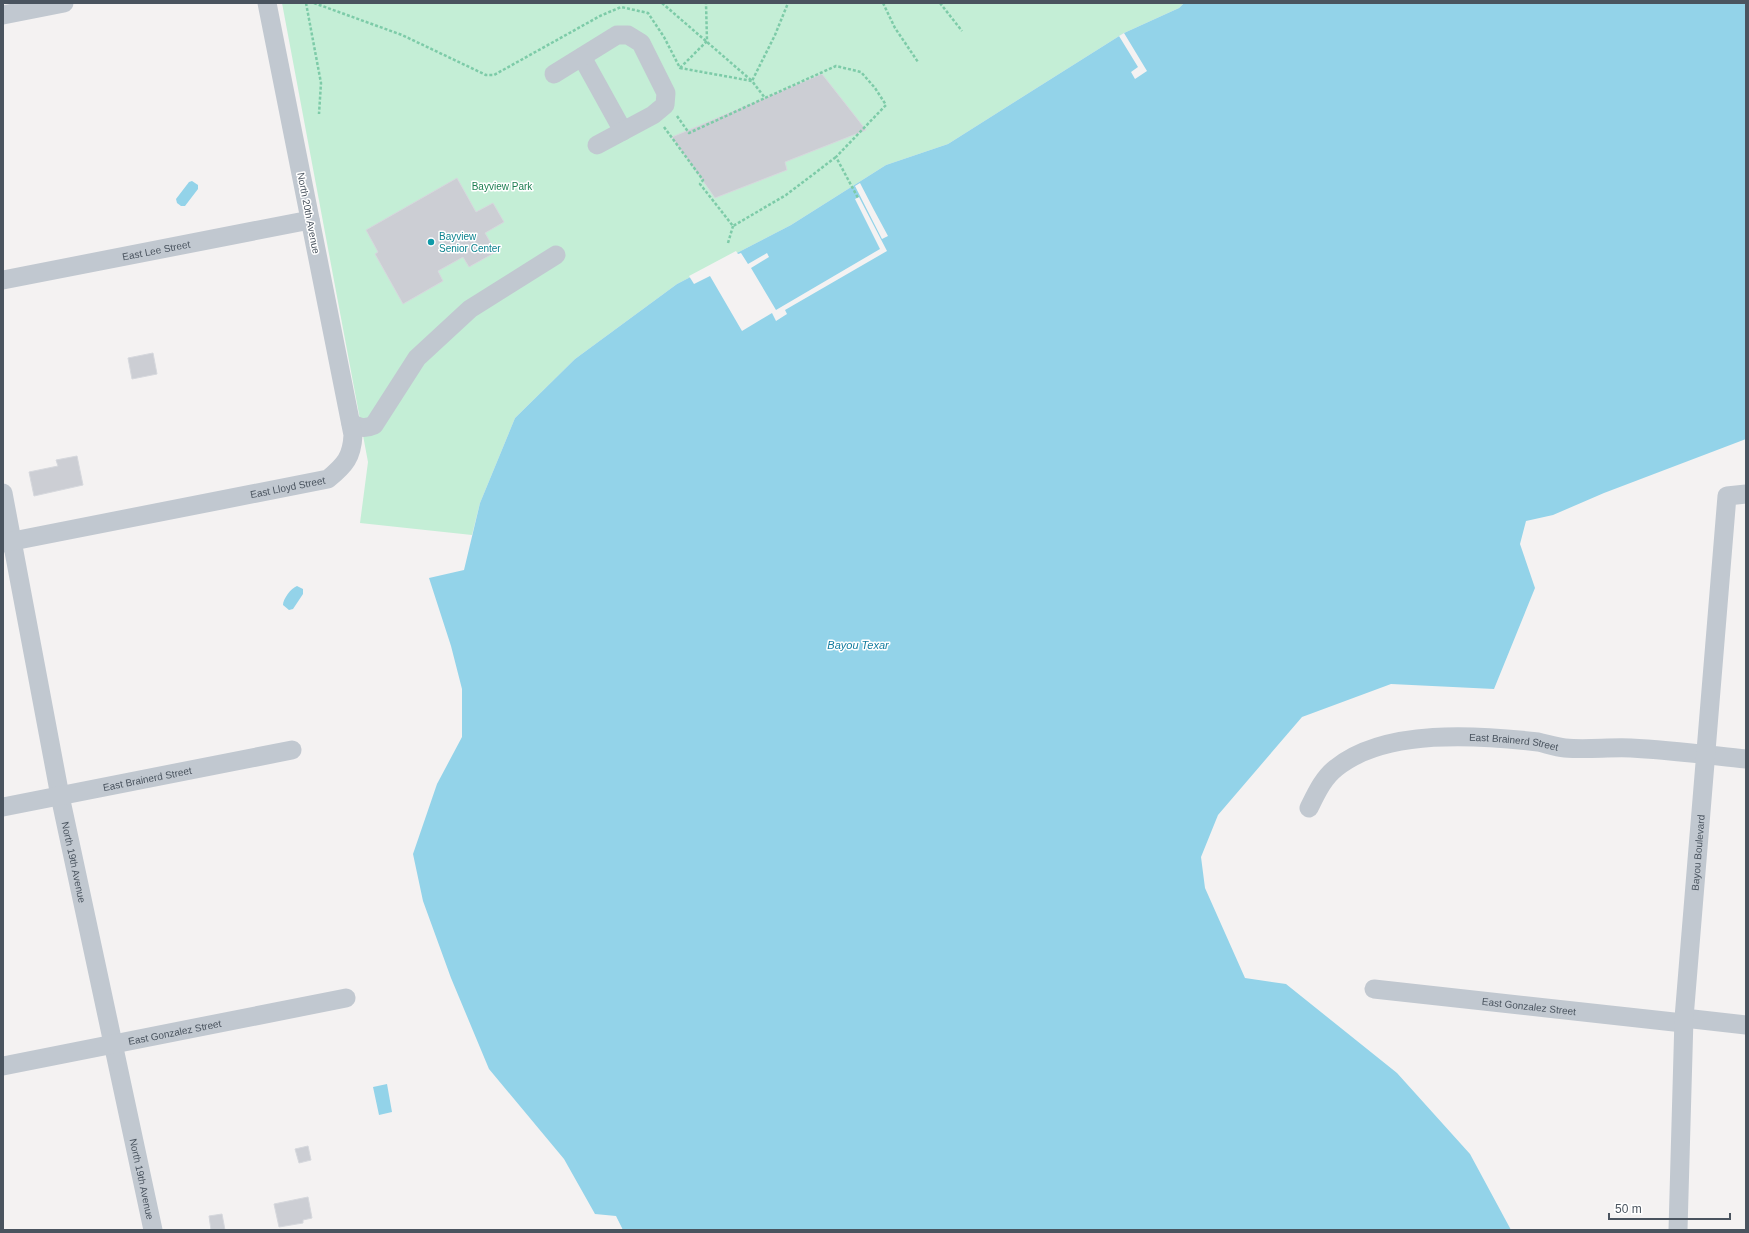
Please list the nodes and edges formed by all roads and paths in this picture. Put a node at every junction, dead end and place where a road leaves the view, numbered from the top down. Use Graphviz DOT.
graph roads {
  1 [pos="64,3"];
  2 [pos="267,3"];
  3 [pos="306,3"];
  4 [pos="314,3"];
  5 [pos="662,3"];
  6 [pos="706,3"];
  7 [pos="788,3"];
  8 [pos="882,3"];
  9 [pos="940,3"];
  10 [pos="3,15"];
  11 [pos="962,31"];
  12 [pos="707,41"];
  13 [pos="582,57"];
  14 [pos="918,62"];
  15 [pos="680,68"];
  16 [pos="554,74"];
  17 [pos="752,81"];
  18 [pos="765,98"];
  19 [pos="675,112"];
  20 [pos="319,114"];
  21 [pos="666,121"];
  22 [pos="623,131"];
  23 [pos="597,145"];
  24 [pos="836,157"];
  25 [pos="858,198"];
  26 [pos="310,220"];
  27 [pos="733,226"];
  28 [pos="728,243"];
  29 [pos="556,255"];
  30 [pos="3,280"];
  31 [pos="351,423"];
  32 [pos="3,493"];
  33 [pos="1746,494"];
  34 [pos="7,542"];
  35 [pos="292,750"];
  36 [pos="1706,755"];
  37 [pos="1746,759"];
  38 [pos="60,796"];
  39 [pos="3,807"];
  40 [pos="1309,808"];
  41 [pos="1374,989"];
  42 [pos="346,998"];
  43 [pos="1684,1021"];
  44 [pos="1746,1025"];
  45 [pos="114,1044"];
  46 [pos="3,1066"];
  47 [pos="153,1230"];
  48 [pos="1678,1230"];
  1 -- 10 [label="street"];
  2 -- 26 [label="street, North 20th Avenue"];
  3 -- 20 [label="path"];
  4 -- 15 [label="path"];
  5 -- 12 [label="path"];
  6 -- 12 [label="path"];
  7 -- 17 [label="path"];
  8 -- 14 [label="path"];
  9 -- 11 [label="path"];
  12 -- 15 [label="path"];
  12 -- 17 [label="path"];
  13 -- 16 [label="street"];
  13 -- 22 [label="street"];
  13 -- 22 [label="street"];
  15 -- 17 [label="path"];
  17 -- 18 [label="path"];
  18 -- 19 [label="path"];
  18 -- 24 [label="path"];
  21 -- 27 [label="path"];
  22 -- 23 [label="street"];
  24 -- 25 [label="path"];
  24 -- 27 [label="path"];
  26 -- 30 [label="street, East Lee Street"];
  26 -- 31 [label="street, North 20th Avenue"];
  27 -- 28 [label="path"];
  29 -- 31 [label="street"];
  31 -- 34 [label="street, East Lloyd Street"];
  32 -- 34 [label="street, North 19th Avenue"];
  33 -- 36 [label="street, Bayou Boulevard"];
  34 -- 38 [label="street, North 19th Avenue"];
  35 -- 38 [label="street, East Brainerd Street"];
  36 -- 37 [label="street, East Brainerd Street"];
  36 -- 40 [label="street, East Brainerd Street"];
  36 -- 43 [label="street, Bayou Boulevard"];
  38 -- 39 [label="street, East Brainerd Street"];
  38 -- 45 [label="street, North 19th Avenue"];
  41 -- 43 [label="street, East Gonzalez Street"];
  42 -- 45 [label="street, East Gonzalez Street"];
  43 -- 44 [label="street, East Gonzalez Street"];
  43 -- 48 [label="street, Bayou Boulevard"];
  45 -- 46 [label="street, East Gonzalez Street"];
  45 -- 47 [label="street, North 19th Avenue"];
}
